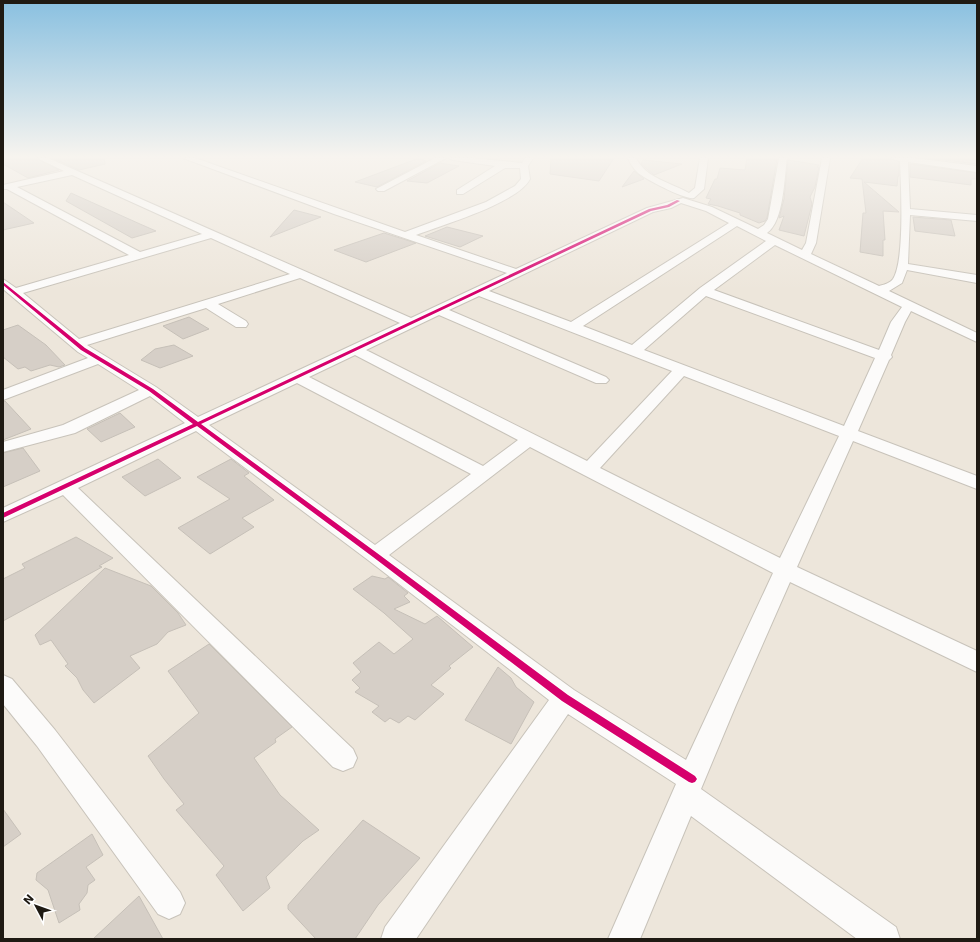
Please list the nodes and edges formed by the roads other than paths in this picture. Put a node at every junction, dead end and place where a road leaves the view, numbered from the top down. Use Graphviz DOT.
graph roads {
  1 [pos="34,202"];
  2 [pos="140,202"];
  3 [pos="312,202"];
  4 [pos="492,202"];
  5 [pos="673,202"];
  6 [pos="694,202"];
  7 [pos="776,202"];
  8 [pos="818,202"];
  9 [pos="905,202"];
  10 [pos="905,212"];
  11 [pos="977,218"];
  12 [pos="737,222"];
  13 [pos="759,233"];
  14 [pos="212,234"];
  15 [pos="406,235"];
  16 [pos="774,240"];
  17 [pos="138,255"];
  18 [pos="805,255"];
  19 [pos="902,266"];
  20 [pos="518,273"];
  21 [pos="301,274"];
  22 [pos="977,279"];
  23 [pos="9,288"];
  24 [pos="879,290"];
  25 [pos="478,291"];
  26 [pos="704,291"];
  27 [pos="207,303"];
  28 [pos="909,305"];
  29 [pos="438,310"];
  30 [pos="411,323"];
  31 [pos="241,324"];
  32 [pos="571,328"];
  33 [pos="977,338"];
  34 [pos="77,344"];
  35 [pos="355,350"];
  36 [pos="634,351"];
  37 [pos="885,357"];
  38 [pos="98,359"];
  39 [pos="682,369"];
  40 [pos="297,377"];
  41 [pos="601,380"];
  42 [pos="151,390"];
  43 [pos="3,395"];
  44 [pos="196,424"];
  45 [pos="849,433"];
  46 [pos="530,439"];
  47 [pos="3,447"];
  48 [pos="589,469"];
  49 [pos="483,473"];
  50 [pos="977,483"];
  51 [pos="65,486"];
  52 [pos="3,516"];
  53 [pos="376,555"];
  54 [pos="785,570"];
  55 [pos="977,662"];
  56 [pos="3,686"];
  57 [pos="565,698"];
  58 [pos="343,758"];
  59 [pos="689,787"];
  60 [pos="169,903"];
  61 [pos="397,939"];
  62 [pos="624,939"];
  63 [pos="884,939"];
  1 -- 17 [label="street"];
  2 -- 14 [label="street"];
  3 -- 15 [label="street"];
  4 -- 15 [label="street"];
  5 -- 20 [label="street"];
  6 -- 12 [label="street"];
  7 -- 13 [label="street"];
  8 -- 18 [label="street"];
  9 -- 10 [label="street"];
  10 -- 11 [label="street"];
  10 -- 19 [label="street"];
  12 -- 13 [label="street"];
  12 -- 32 [label="street"];
  13 -- 16 [label="street"];
  14 -- 17 [label="street"];
  14 -- 21 [label="street"];
  15 -- 20 [label="street"];
  16 -- 18 [label="street"];
  16 -- 26 [label="street"];
  17 -- 23 [label="street"];
  18 -- 24 [label="street"];
  19 -- 22 [label="street"];
  19 -- 24 [label="street"];
  20 -- 25 [label="street"];
  21 -- 27 [label="street"];
  21 -- 30 [label="street"];
  23 -- 34 [label="street"];
  24 -- 28 [label="street"];
  25 -- 29 [label="street"];
  25 -- 32 [label="street"];
  26 -- 36 [label="street"];
  26 -- 37 [label="street"];
  27 -- 31 [label="street"];
  27 -- 34 [label="street"];
  28 -- 33 [label="street"];
  28 -- 37 [label="street"];
  29 -- 30 [label="street"];
  29 -- 41 [label="street"];
  30 -- 35 [label="street"];
  32 -- 36 [label="street"];
  34 -- 38 [label="street"];
  35 -- 40 [label="street"];
  35 -- 46 [label="street"];
  36 -- 39 [label="street"];
  37 -- 45 [label="street"];
  38 -- 42 [label="street"];
  38 -- 43 [label="street"];
  39 -- 45 [label="street"];
  39 -- 48 [label="street"];
  40 -- 44 [label="street"];
  40 -- 49 [label="street"];
  42 -- 44 [label="street"];
  42 -- 47 [label="street"];
  44 -- 51 [label="street"];
  44 -- 53 [label="street"];
  45 -- 50 [label="street"];
  45 -- 54 [label="street"];
  46 -- 48 [label="street"];
  46 -- 49 [label="street"];
  48 -- 54 [label="street"];
  49 -- 53 [label="street"];
  51 -- 52 [label="street"];
  51 -- 58 [label="street"];
  53 -- 57 [label="street"];
  54 -- 55 [label="street"];
  54 -- 59 [label="street"];
  56 -- 60 [label="street"];
  57 -- 59 [label="street"];
  57 -- 61 [label="street"];
  59 -- 62 [label="street"];
  59 -- 63 [label="street"];
}
